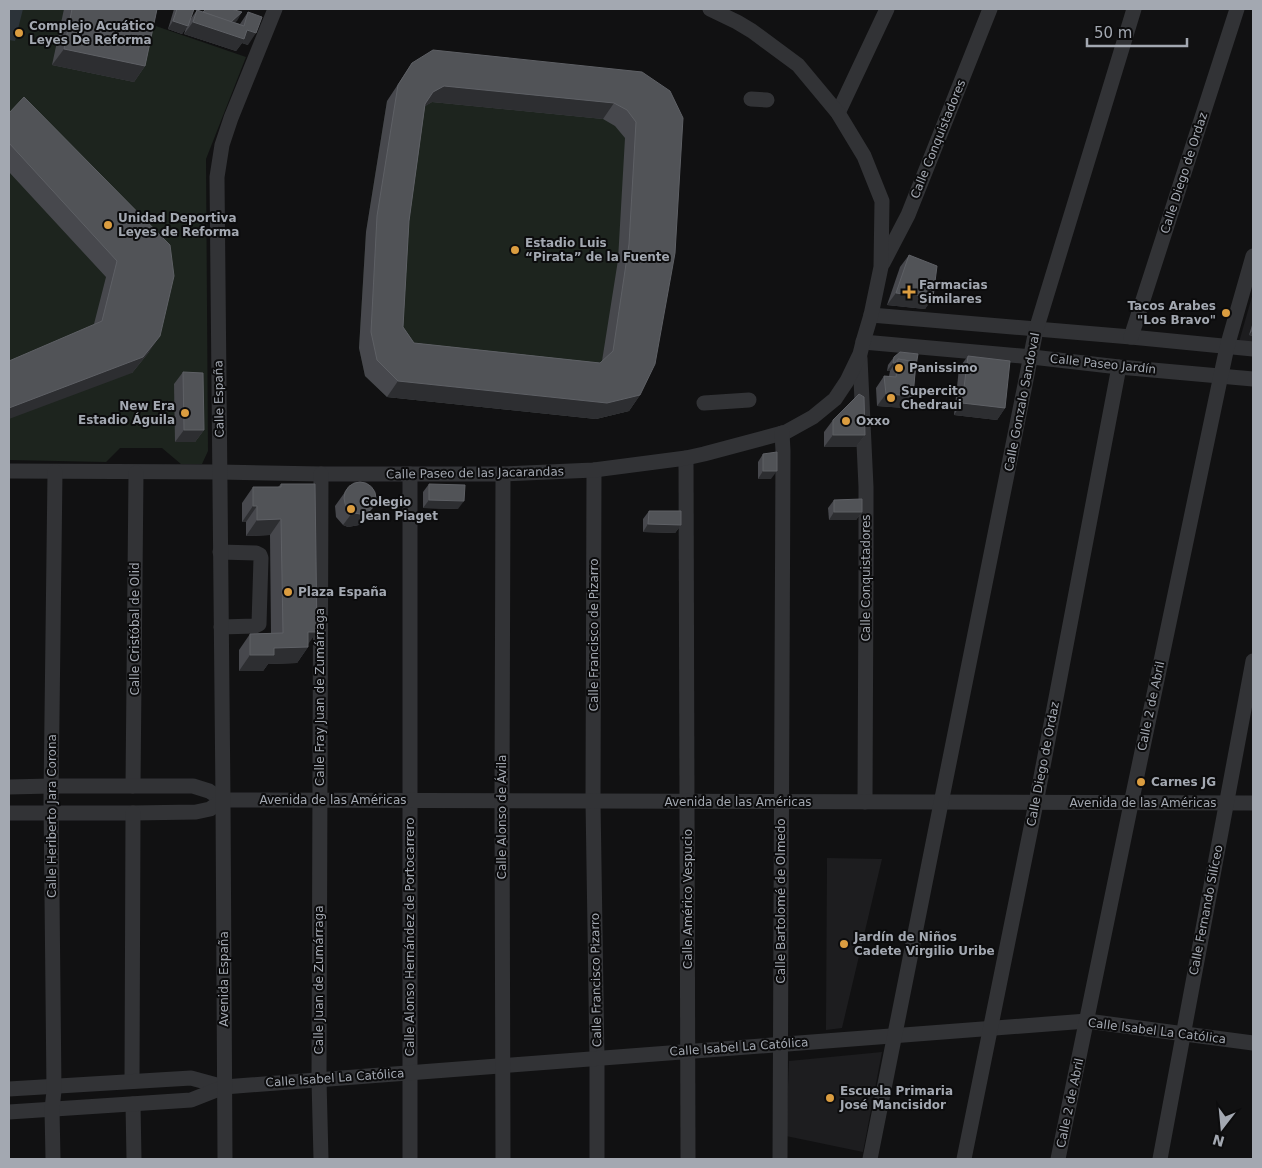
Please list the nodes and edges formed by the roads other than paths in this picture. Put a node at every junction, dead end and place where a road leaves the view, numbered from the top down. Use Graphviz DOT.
graph roads {
  1 [pos="274,9"];
  2 [pos="710,9"];
  3 [pos="887,9"];
  4 [pos="990,9"];
  5 [pos="1134,9"];
  6 [pos="1238,9"];
  7 [pos="740,15"];
  8 [pos="751,99"];
  9 [pos="767,100"];
  10 [pos="838,113"];
  11 [pos="1253,256"];
  12 [pos="881,267"];
  13 [pos="871,314"];
  14 [pos="1036,330"];
  15 [pos="1131,337"];
  16 [pos="1227,347"];
  17 [pos="861,348"];
  18 [pos="1253,349"];
  19 [pos="1032,357"];
  20 [pos="1119,367"];
  21 [pos="1221,375"];
  22 [pos="1253,379"];
  23 [pos="749,400"];
  24 [pos="704,403"];
  25 [pos="782,433"];
  26 [pos="686,458"];
  27 [pos="594,470"];
  28 [pos="9,472"];
  29 [pos="55,472"];
  30 [pos="220,472"];
  31 [pos="136,473"];
  32 [pos="321,474"];
  33 [pos="410,474"];
  34 [pos="503,474"];
  35 [pos="220,552"];
  36 [pos="221,627"];
  37 [pos="1253,661"];
  38 [pos="52,786"];
  39 [pos="133,786"];
  40 [pos="9,787"];
  41 [pos="223,800"];
  42 [pos="320,800"];
  43 [pos="410,801"];
  44 [pos="502,801"];
  45 [pos="593,801"];
  46 [pos="688,802"];
  47 [pos="781,802"];
  48 [pos="865,802"];
  49 [pos="940,803"];
  50 [pos="1036,803"];
  51 [pos="1226,803"];
  52 [pos="1131,804"];
  53 [pos="1253,804"];
  54 [pos="9,813"];
  55 [pos="51,813"];
  56 [pos="133,813"];
  57 [pos="1087,1021"];
  58 [pos="990,1028"];
  59 [pos="1183,1034"];
  60 [pos="895,1035"];
  61 [pos="780,1044"];
  62 [pos="1253,1044"];
  63 [pos="688,1051"];
  64 [pos="597,1058"];
  65 [pos="503,1065"];
  66 [pos="410,1072"];
  67 [pos="319,1080"];
  68 [pos="132,1081"];
  69 [pos="54,1086"];
  70 [pos="224,1087"];
  71 [pos="9,1088"];
  72 [pos="133,1104"];
  73 [pos="52,1109"];
  74 [pos="9,1112"];
  75 [pos="52,1159"];
  76 [pos="134,1159"];
  77 [pos="225,1159"];
  78 [pos="321,1159"];
  79 [pos="410,1159"];
  80 [pos="503,1159"];
  81 [pos="596,1159"];
  82 [pos="688,1159"];
  83 [pos="780,1159"];
  84 [pos="870,1159"];
  85 [pos="964,1159"];
  86 [pos="1058,1159"];
  87 [pos="1160,1159"];
  1 -- 30 [label="street, Calle España"];
  2 -- 7 [label="street"];
  3 -- 10 [label="street"];
  4 -- 12 [label="street, Calle Conquistadores"];
  5 -- 14 [label="street, Calle Gonzalo Sandoval"];
  6 -- 15 [label="street, Calle Diego de Ordaz"];
  7 -- 10 [label="street"];
  8 -- 9 [label="street"];
  10 -- 12 [label="street"];
  11 -- 16 [label="street, Calle 2 de Abril"];
  12 -- 13 [label="street, Calle Paseo de las Jacarandas"];
  13 -- 14 [label="street"];
  13 -- 17 [label="street, Calle Paseo de las Jacarandas"];
  14 -- 15 [label="street"];
  14 -- 19 [label="street, Calle Gonzalo Sandoval"];
  15 -- 16 [label="street"];
  16 -- 18 [label="street"];
  16 -- 21 [label="street, Calle 2 de Abril"];
  17 -- 19 [label="street, Calle Paseo Jardín"];
  17 -- 25 [label="street, Calle Paseo de las Jacarandas"];
  17 -- 48 [label="street, Calle Conquistadores"];
  19 -- 20 [label="street, Calle Paseo Jardín"];
  19 -- 49 [label="street, Calle Gonzalo Sandoval"];
  20 -- 21 [label="street, Calle Paseo Jardín"];
  20 -- 50 [label="street, Calle Diego de Ordaz"];
  21 -- 22 [label="street, Calle Paseo Jardín"];
  21 -- 52 [label="street, Calle 2 de Abril"];
  23 -- 24 [label="street"];
  25 -- 26 [label="street, Calle Paseo de las Jacarandas"];
  25 -- 47 [label="street, Calle Bartolomé de Olmedo"];
  26 -- 27 [label="street, Calle Paseo de las Jacarandas"];
  26 -- 46 [label="street, Calle Américo Vespucio"];
  27 -- 34 [label="street, Calle Paseo de las Jacarandas"];
  27 -- 45 [label="street, Calle Francisco de Pizarro"];
  28 -- 29 [label="street, Calle Paseo de las Jacarandas"];
  29 -- 31 [label="street, Calle Paseo de las Jacarandas"];
  29 -- 38 [label="street, Calle Heriberto Jara Corona"];
  30 -- 31 [label="street, Calle Paseo de las Jacarandas"];
  30 -- 32 [label="street, Calle Paseo de las Jacarandas"];
  30 -- 35 [label="street, Calle España"];
  31 -- 39 [label="street, Calle Cristóbal de Olid"];
  32 -- 33 [label="street, Calle Paseo de las Jacarandas"];
  32 -- 42 [label="street, Calle Fray Juan de Zumárraga"];
  33 -- 34 [label="street, Calle Paseo de las Jacarandas"];
  33 -- 43 [label="street, Calle Alonso Hernández de Portocarrero"];
  34 -- 44 [label="street, Calle Alonso de Ávila"];
  35 -- 36 [label="street, Calle España"];
  35 -- 36 [label="street"];
  36 -- 41 [label="street, Calle España"];
  37 -- 51 [label="street, Calle Fernando Silíceo"];
  38 -- 39 [label="street, Avenida de las Américas"];
  38 -- 40 [label="street, Avenida de las Américas"];
  38 -- 55 [label="street, Calle Heriberto Jara Corona"];
  39 -- 41 [label="street, Avenida de las Américas"];
  41 -- 42 [label="street, Avenida de las Américas"];
  41 -- 56 [label="street, Avenida de las Américas"];
  41 -- 70 [label="street, Avenida España"];
  42 -- 43 [label="street, Avenida de las Américas"];
  42 -- 67 [label="street, Calle Juan de Zumárraga"];
  43 -- 44 [label="street, Avenida de las Américas"];
  43 -- 66 [label="street, Calle Alonso Hernández de Portocarrero"];
  44 -- 45 [label="street, Avenida de las Américas"];
  44 -- 65 [label="street, Calle Alonso de Ávila"];
  45 -- 46 [label="street, Avenida de las Américas"];
  45 -- 64 [label="street, Calle Francisco Pizarro"];
  46 -- 47 [label="street, Avenida de las Américas"];
  46 -- 63 [label="street, Calle Américo Vespucio"];
  47 -- 48 [label="street, Avenida de las Américas"];
  47 -- 61 [label="street, Calle Bartolomé de Olmedo"];
  48 -- 49 [label="street, Avenida de las Américas"];
  49 -- 50 [label="street, Avenida de las Américas"];
  49 -- 60 [label="street, Calle Gonzalo Sandoval"];
  50 -- 52 [label="street, Avenida de las Américas"];
  50 -- 58 [label="street, Calle Diego de Ordaz"];
  51 -- 52 [label="street, Avenida de las Américas"];
  51 -- 53 [label="street, Avenida de las Américas"];
  51 -- 59 [label="street, Calle Fernando Silíceo"];
  52 -- 57 [label="street, Calle 2 de Abril"];
  54 -- 55 [label="street, Avenida de las Américas"];
  55 -- 56 [label="street, Avenida de las Américas"];
  55 -- 69 [label="street, Calle Heriberto Jara Corona"];
  56 -- 68 [label="street"];
  57 -- 58 [label="street, Calle Isabel La Católica"];
  57 -- 59 [label="street, Calle Isabel La Católica"];
  57 -- 86 [label="street, Calle 2 de Abril"];
  58 -- 60 [label="street, Calle Isabel La Católica"];
  58 -- 85 [label="street, Calle Diego de Ordaz"];
  59 -- 62 [label="street, Calle Isabel La Católica"];
  59 -- 87 [label="street, Calle Fernando Silíceo"];
  60 -- 61 [label="street, Calle Isabel La Católica"];
  60 -- 84 [label="street, Calle Gonzalo Sandoval"];
  61 -- 63 [label="street, Calle Isabel La Católica"];
  61 -- 83 [label="street, Calle Bartolomé de Olmedo"];
  63 -- 64 [label="street, Calle Isabel La Católica"];
  63 -- 82 [label="street, Calle Américo Vespucio"];
  64 -- 65 [label="street, Calle Isabel La Católica"];
  64 -- 81 [label="street, Calle Francisco Pizarro"];
  65 -- 66 [label="street, Calle Isabel La Católica"];
  65 -- 80 [label="street, Calle Alonso de Ávila"];
  66 -- 67 [label="street, Calle Isabel La Católica"];
  66 -- 79 [label="street, Calle Alonso Hernández de Portocarrero"];
  67 -- 70 [label="street, Calle Isabel La Católica"];
  67 -- 78 [label="street, Calle Juan de Zumárraga"];
  68 -- 69 [label="street, Calle Isabel La Católica"];
  68 -- 70 [label="street, Calle Isabel La Católica"];
  69 -- 71 [label="street, Calle Isabel La Católica"];
  69 -- 73 [label="street, Calle Heriberto Jara Corona"];
  70 -- 72 [label="street, Calle Isabel La Católica"];
  70 -- 77 [label="street, Avenida España"];
  72 -- 73 [label="street, Calle Isabel La Católica"];
  72 -- 76 [label="street"];
  73 -- 74 [label="street, Calle Isabel La Católica"];
  73 -- 75 [label="street, Calle Heriberto Jara Corona"];
}
